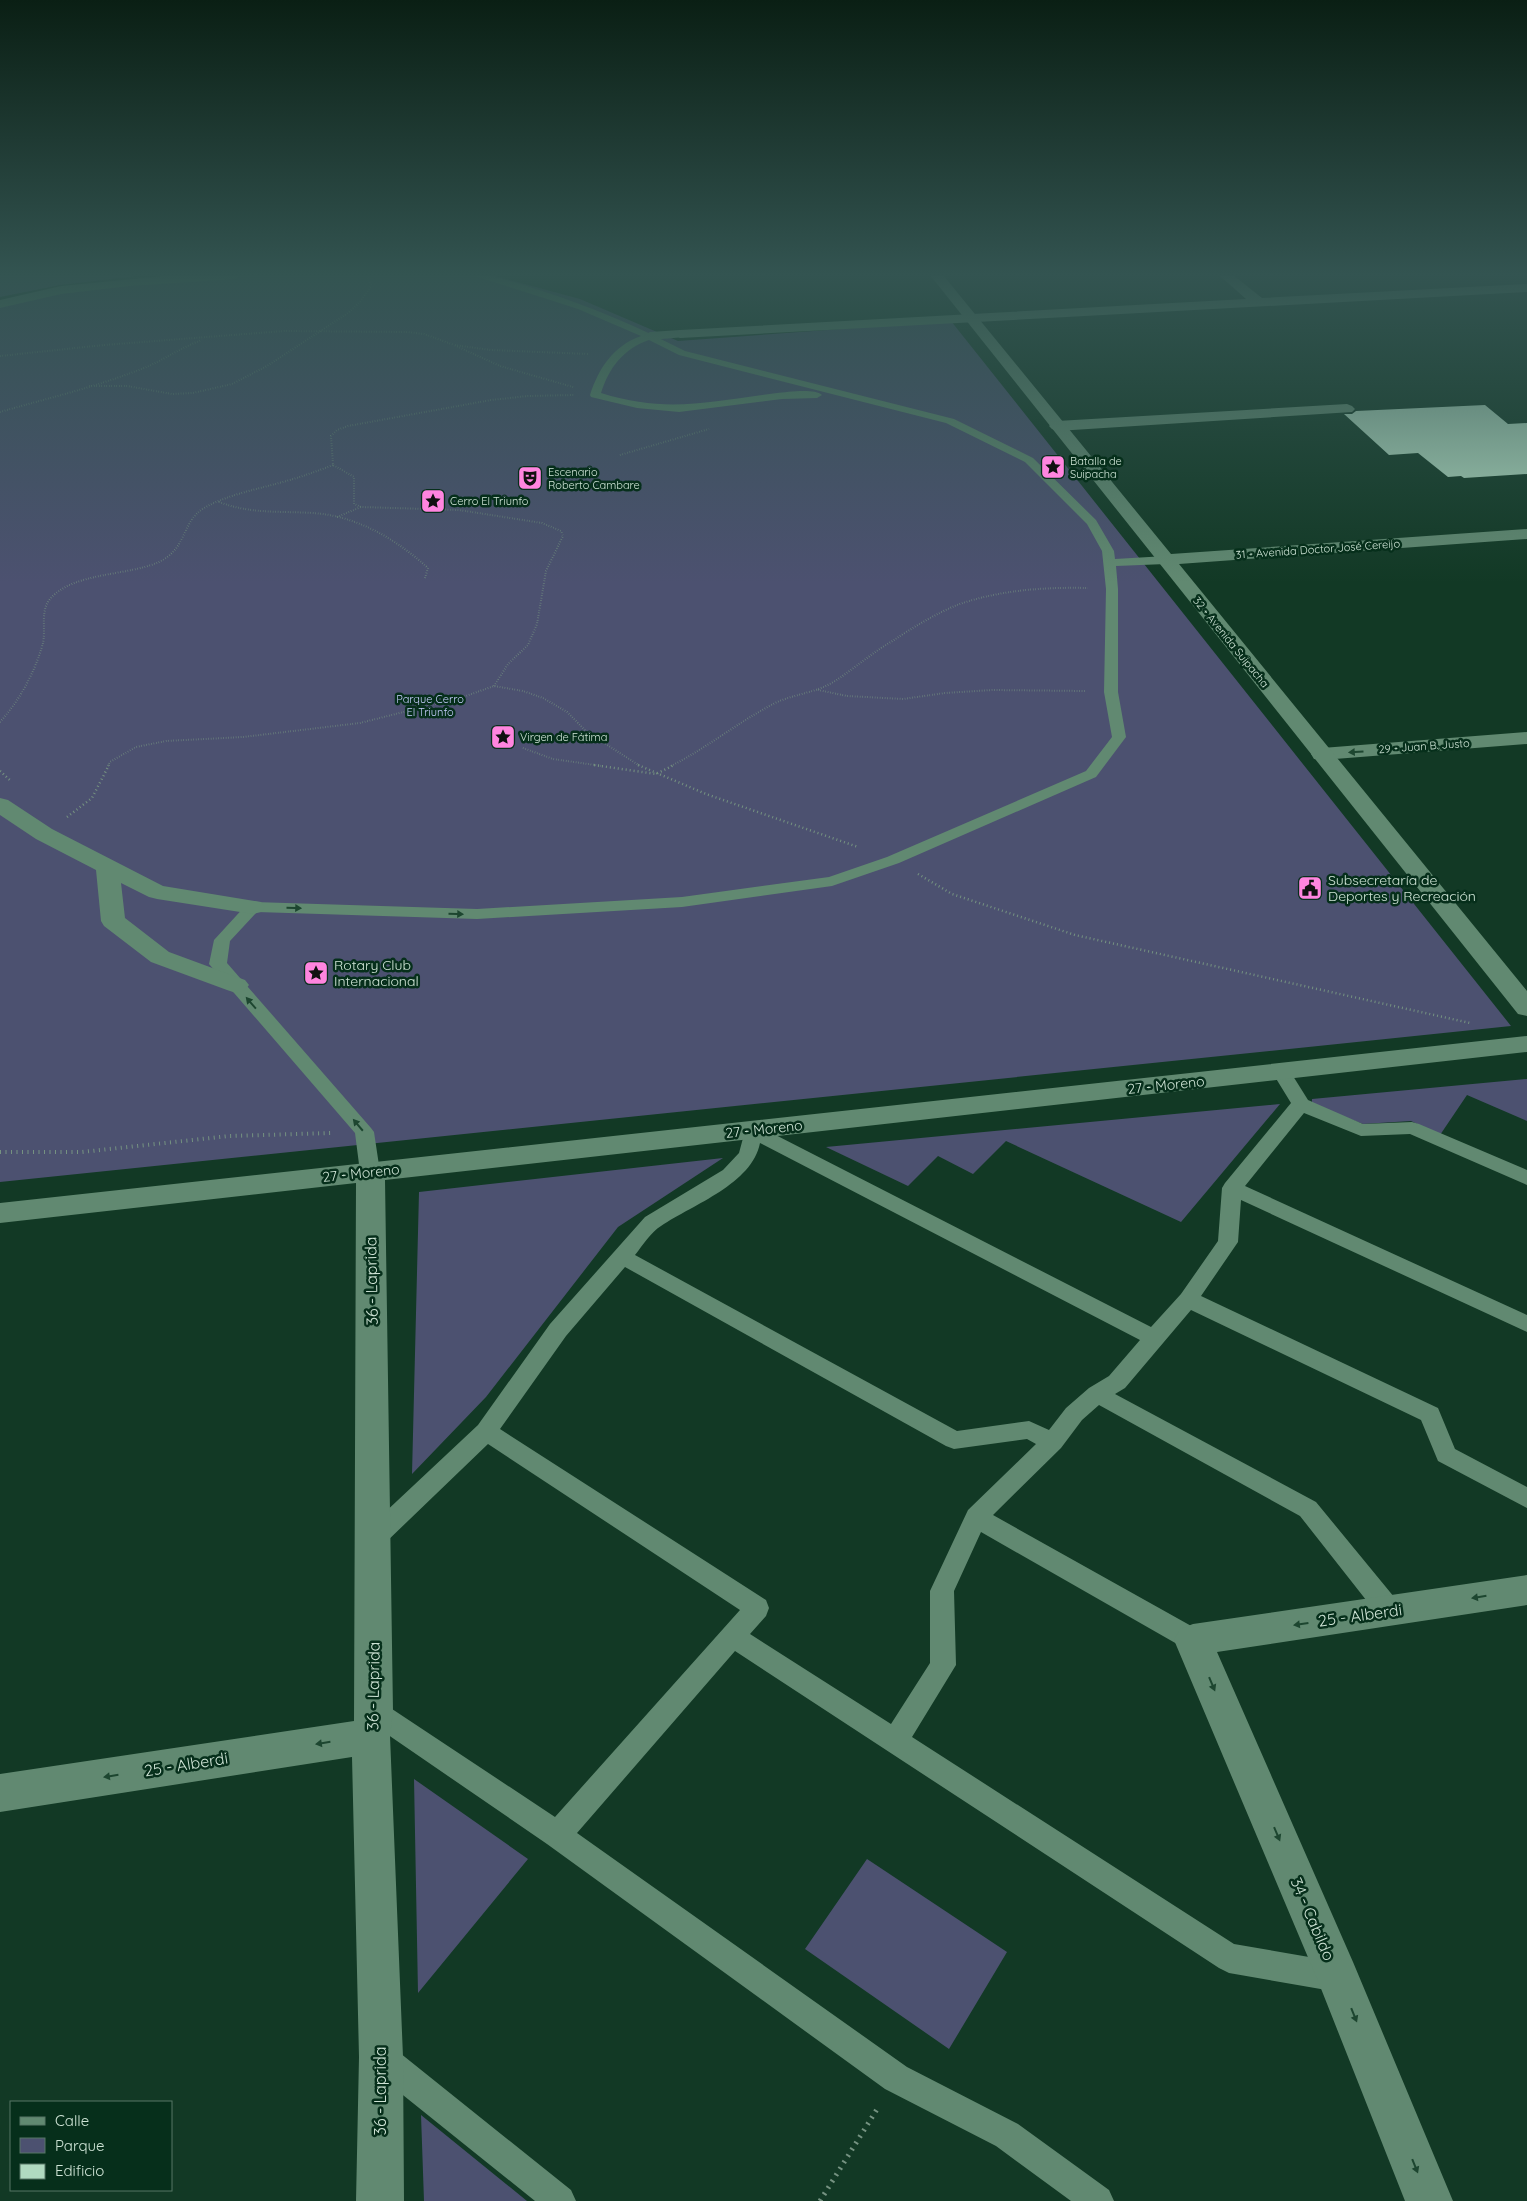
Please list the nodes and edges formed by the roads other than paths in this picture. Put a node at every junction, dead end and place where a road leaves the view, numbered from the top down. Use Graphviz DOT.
graph roads {
  1 [pos="601,378"];
  2 [pos="781,378"];
  3 [pos="1018,378"];
  4 [pos="856,397"];
  5 [pos="1347,409"];
  6 [pos="1057,426"];
  7 [pos="1527,534"];
  8 [pos="1166,560"];
  9 [pos="1109,563"];
  10 [pos="1527,738"];
  11 [pos="1322,754"];
  12 [pos="0,805"];
  13 [pos="107,866"];
  14 [pos="253,907"];
  15 [pos="236,985"];
  16 [pos="1527,1008"];
  17 [pos="1527,1044"];
  18 [pos="1281,1072"];
  19 [pos="1301,1104"];
  20 [pos="753,1131"];
  21 [pos="370,1172"];
  22 [pos="1527,1178"];
  23 [pos="1232,1188"];
  24 [pos="0,1213"];
  25 [pos="623,1257"];
  26 [pos="1188,1299"];
  27 [pos="1527,1324"];
  28 [pos="1154,1338"];
  29 [pos="1097,1394"];
  30 [pos="486,1431"];
  31 [pos="1053,1442"];
  32 [pos="1527,1498"];
  33 [pos="976,1517"];
  34 [pos="374,1538"];
  35 [pos="1527,1590"];
  36 [pos="1390,1611"];
  37 [pos="732,1636"];
  38 [pos="1193,1640"];
  39 [pos="373,1724"];
  40 [pos="895,1742"];
  41 [pos="0,1793"];
  42 [pos="557,1835"];
  43 [pos="1338,1977"];
  44 [pos="381,2058"];
  45 [pos="380,2201"];
  46 [pos="560,2201"];
  47 [pos="1098,2201"];
  48 [pos="1429,2201"];
  1 -- 4 [label="lane"];
  2 -- 4 [label="lane"];
  3 -- 6 [label="street, 32 - Avenida Suipacha"];
  4 -- 9 [label="lane"];
  5 -- 6 [label="street"];
  6 -- 8 [label="street, 32 - Avenida Suipacha"];
  7 -- 8 [label="street, 31 - Avenida Doctor José Cereijo"];
  8 -- 9 [label="lane, 31 - Avenida Doctor José Cereijo"];
  8 -- 11 [label="street, 32 - Avenida Suipacha"];
  14 -- 9 [label="lane, one-way"];
  10 -- 11 [label="street, 29 - Juan B. Justo, one-way"];
  11 -- 16 [label="street, 32 - Avenida Suipacha"];
  12 -- 13 [label="street"];
  13 -- 14 [label="street"];
  13 -- 15 [label="street"];
  14 -- 15 [label="lane"];
  21 -- 15 [label="lane, one-way"];
  17 -- 18 [label="street, 27 - Moreno"];
  18 -- 19 [label="lane"];
  18 -- 20 [label="street, 27 - Moreno"];
  19 -- 22 [label="lane"];
  19 -- 23 [label="lane"];
  20 -- 21 [label="street, 27 - Moreno"];
  20 -- 25 [label="lane"];
  20 -- 28 [label="lane"];
  21 -- 24 [label="street, 27 - Moreno"];
  21 -- 34 [label="street, 36 - Laprida"];
  23 -- 26 [label="lane"];
  23 -- 27 [label="lane"];
  25 -- 30 [label="lane"];
  25 -- 31 [label="lane"];
  26 -- 28 [label="lane"];
  26 -- 32 [label="lane"];
  28 -- 29 [label="lane"];
  29 -- 31 [label="lane"];
  29 -- 36 [label="lane"];
  30 -- 34 [label="lane"];
  30 -- 37 [label="lane"];
  31 -- 33 [label="lane"];
  33 -- 38 [label="lane"];
  33 -- 40 [label="lane"];
  34 -- 39 [label="street, 36 - Laprida"];
  35 -- 36 [label="street, 25 - Alberdi, one-way"];
  36 -- 38 [label="street, 25 - Alberdi, one-way"];
  37 -- 40 [label="lane"];
  37 -- 42 [label="lane"];
  38 -- 43 [label="street, 34 - Cabildo, one-way"];
  39 -- 41 [label="street, 25 - Alberdi, one-way"];
  39 -- 42 [label="lane"];
  39 -- 44 [label="street, 36 - Laprida"];
  40 -- 43 [label="lane"];
  42 -- 47 [label="lane"];
  43 -- 48 [label="street, 34 - Cabildo, one-way"];
  44 -- 45 [label="street, 36 - Laprida"];
  44 -- 46 [label="lane"];
}
